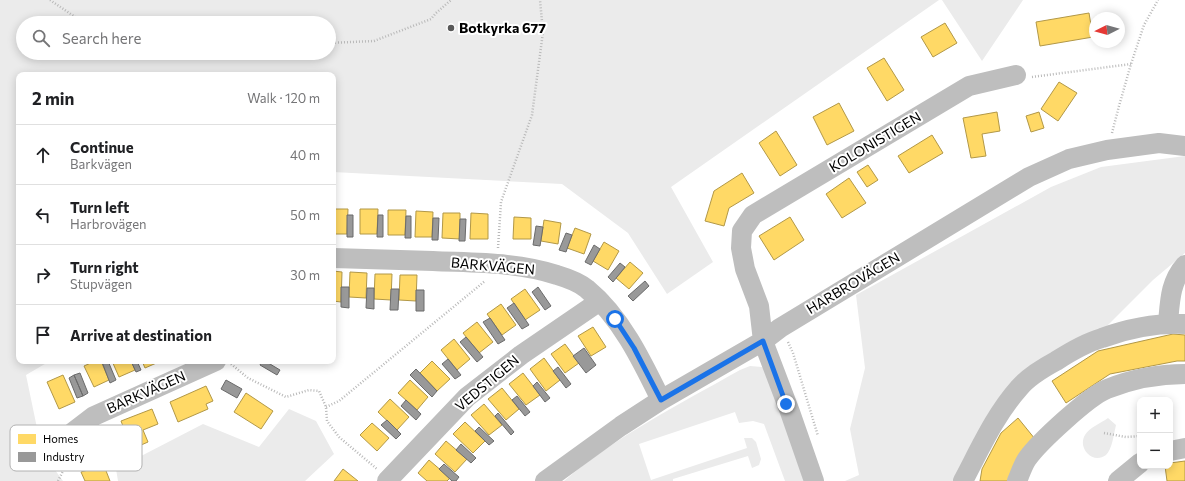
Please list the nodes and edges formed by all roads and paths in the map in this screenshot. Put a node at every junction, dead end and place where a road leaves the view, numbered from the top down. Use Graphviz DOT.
graph roads {
  1 [pos="50,0"];
  2 [pos="451,0"];
  3 [pos="540,0"];
  4 [pos="1158,0"];
  5 [pos="74,16"];
  6 [pos="336,43"];
  7 [pos="1131,64"];
  8 [pos="1016,75"];
  9 [pos="1185,146"];
  10 [pos="1108,150"];
  11 [pos="336,258"];
  12 [pos="497,263"];
  13 [pos="1185,265"];
  14 [pos="600,302"];
  15 [pos="1176,324"];
  16 [pos="780,328"];
  17 [pos="763,341"];
  18 [pos="209,364"];
  19 [pos="232,364"];
  20 [pos="1185,374"];
  21 [pos="661,400"];
  22 [pos="326,407"];
  23 [pos="82,425"];
  24 [pos="1104,433"];
  25 [pos="1137,436"];
  26 [pos="820,444"];
  27 [pos="1185,448"];
  28 [pos="1173,450"];
  29 [pos="1137,465"];
  30 [pos="63,471"];
  31 [pos="388,480"];
  32 [pos="58,481"];
  33 [pos="545,481"];
  34 [pos="814,481"];
  35 [pos="963,481"];
  36 [pos="1017,481"];
  37 [pos="1118,481"];
  1 -- 5 [label="path"];
  2 -- 6 [label="path"];
  3 -- 12 [label="path"];
  4 -- 7 [label="path"];
  7 -- 8 [label="path"];
  7 -- 10 [label="path"];
  8 -- 17 [label="street, KOLONISTIGEN"];
  9 -- 10 [label="street, HARBROVÄGEN"];
  10 -- 16 [label="street, HARBROVÄGEN"];
  11 -- 12 [label="street, BARKVÄGEN"];
  12 -- 14 [label="street, BARKVÄGEN"];
  12 -- 22 [label="path"];
  13 -- 15 [label="street"];
  14 -- 21 [label="street, BARKVÄGEN"];
  14 -- 31 [label="street, VEDSTIGEN"];
  15 -- 35 [label="street"];
  16 -- 17 [label="street, HARBROVÄGEN"];
  16 -- 26 [label="path"];
  17 -- 21 [label="street, HARBROVÄGEN"];
  17 -- 34 [label="street, KOLONISTIGEN"];
  18 -- 23 [label="street, BARKVÄGEN"];
  19 -- 22 [label="path"];
  20 -- 36 [label="street"];
  21 -- 33 [label="street, HARBROVÄGEN"];
  22 -- 31 [label="path"];
  24 -- 25 [label="path"];
  27 -- 28 [label="street"];
  29 -- 37 [label="street"];
  30 -- 32 [label="path"];
}
